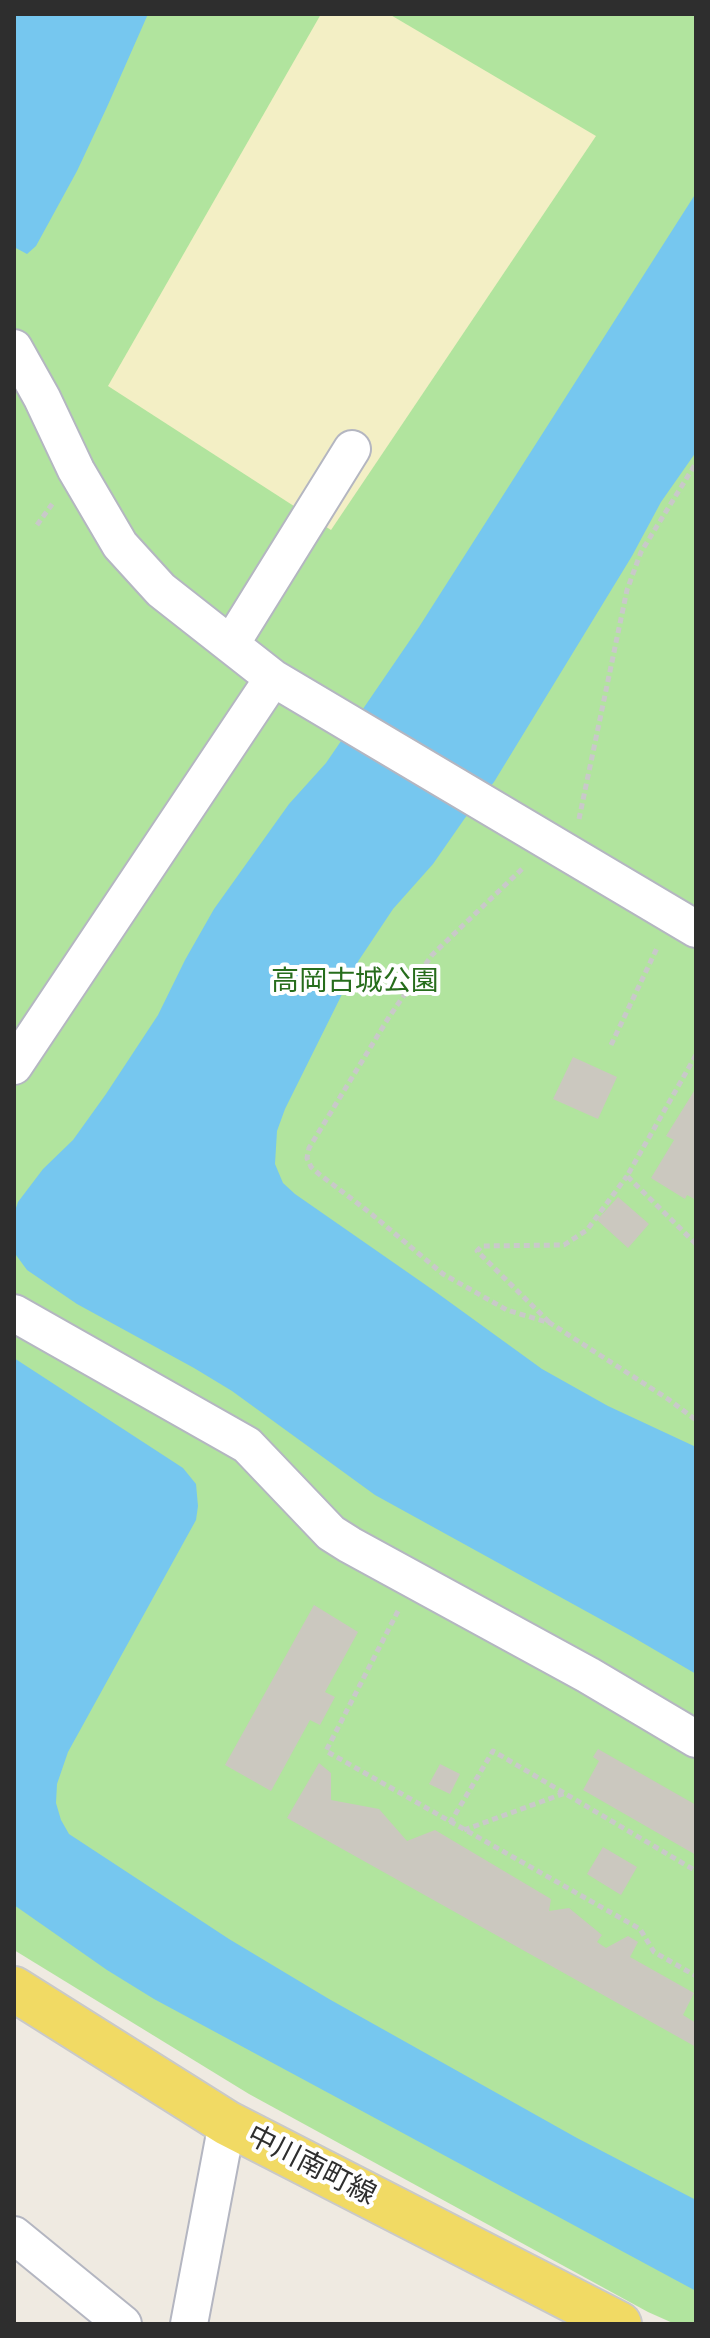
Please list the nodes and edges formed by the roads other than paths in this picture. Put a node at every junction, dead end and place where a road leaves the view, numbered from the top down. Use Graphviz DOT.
graph roads {
  1 [pos="14,348"];
  2 [pos="352,449"];
  3 [pos="231,644"];
  4 [pos="273,678"];
  5 [pos="684,922"];
  6 [pos="14,1066"];
  7 [pos="14,1313"];
  8 [pos="696,1739"];
  9 [pos="14,1989"];
  10 [pos="227,2123"];
  11 [pos="14,2235"];
  12 [pos="123,2324"];
  13 [pos="189,2324"];
  14 [pos="619,2324"];
  1 -- 3 [label="street"];
  2 -- 3 [label="street"];
  3 -- 4 [label="street"];
  4 -- 5 [label="street"];
  4 -- 6 [label="street"];
  7 -- 8 [label="street"];
  9 -- 10 [label="main road, 中川南町線"];
  10 -- 13 [label="street"];
  10 -- 14 [label="main road, 中川南町線"];
  11 -- 12 [label="street"];
}
